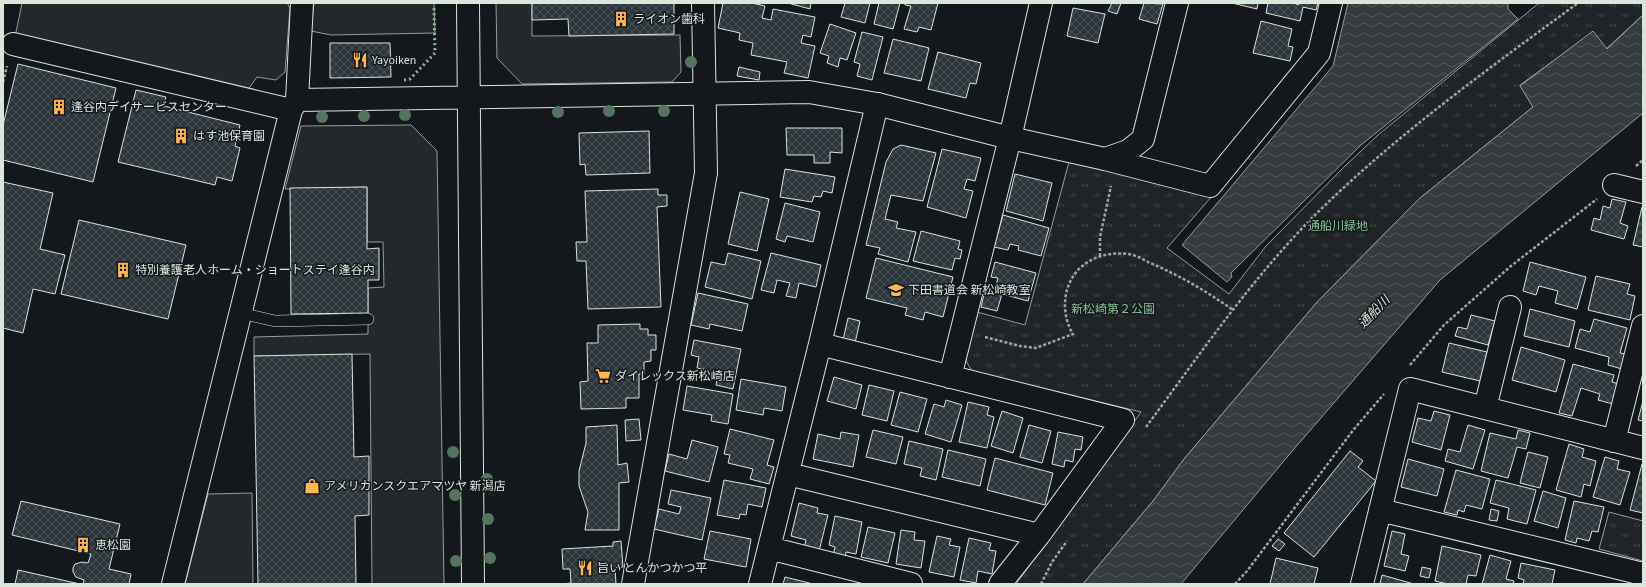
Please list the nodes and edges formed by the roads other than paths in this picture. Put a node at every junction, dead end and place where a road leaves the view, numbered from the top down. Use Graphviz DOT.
graph roads {
  1 [pos="302,3"];
  2 [pos="468,3"];
  3 [pos="703,3"];
  4 [pos="1177,3"];
  5 [pos="1331,3"];
  6 [pos="1037,4"];
  7 [pos="13,44"];
  8 [pos="704,93"];
  9 [pos="468,97"];
  10 [pos="878,104"];
  11 [pos="294,105"];
  12 [pos="1010,138"];
  13 [pos="1105,159"];
  14 [pos="1614,185"];
  15 [pos="1643,192"];
  16 [pos="1510,307"];
  17 [pos="240,313"];
  18 [pos="368,319"];
  19 [pos="1643,326"];
  20 [pos="820,344"];
  21 [pos="950,377"];
  22 [pos="1485,408"];
  23 [pos="1614,441"];
  24 [pos="1643,448"];
  25 [pos="788,474"];
  26 [pos="1380,510"];
  27 [pos="1040,535"];
  28 [pos="769,548"];
  29 [pos="1643,574"];
  30 [pos="173,584"];
  31 [pos="473,584"];
  32 [pos="634,584"];
  33 [pos="760,584"];
  34 [pos="911,584"];
  35 [pos="1000,584"];
  36 [pos="1362,584"];
  1 -- 11 [label="street"];
  2 -- 9 [label="street"];
  3 -- 8 [label="street"];
  4 -- 13 [label="street"];
  5 -- 13 [label="street"];
  6 -- 12 [label="street"];
  7 -- 11 [label="street"];
  8 -- 9 [label="street"];
  8 -- 10 [label="street"];
  8 -- 32 [label="street"];
  9 -- 11 [label="street"];
  9 -- 31 [label="street"];
  10 -- 12 [label="street"];
  10 -- 20 [label="street"];
  11 -- 17 [label="street"];
  12 -- 13 [label="street"];
  12 -- 21 [label="street"];
  14 -- 15 [label="street"];
  16 -- 22 [label="street"];
  17 -- 18 [label="lane"];
  17 -- 30 [label="street"];
  19 -- 23 [label="street"];
  20 -- 21 [label="street"];
  20 -- 25 [label="street"];
  21 -- 27 [label="street"];
  22 -- 23 [label="street"];
  22 -- 26 [label="street"];
  23 -- 24 [label="street"];
  25 -- 27 [label="street"];
  25 -- 28 [label="street"];
  26 -- 29 [label="street"];
  26 -- 36 [label="street"];
  27 -- 35 [label="street"];
  28 -- 33 [label="street"];
  28 -- 34 [label="street"];
}
